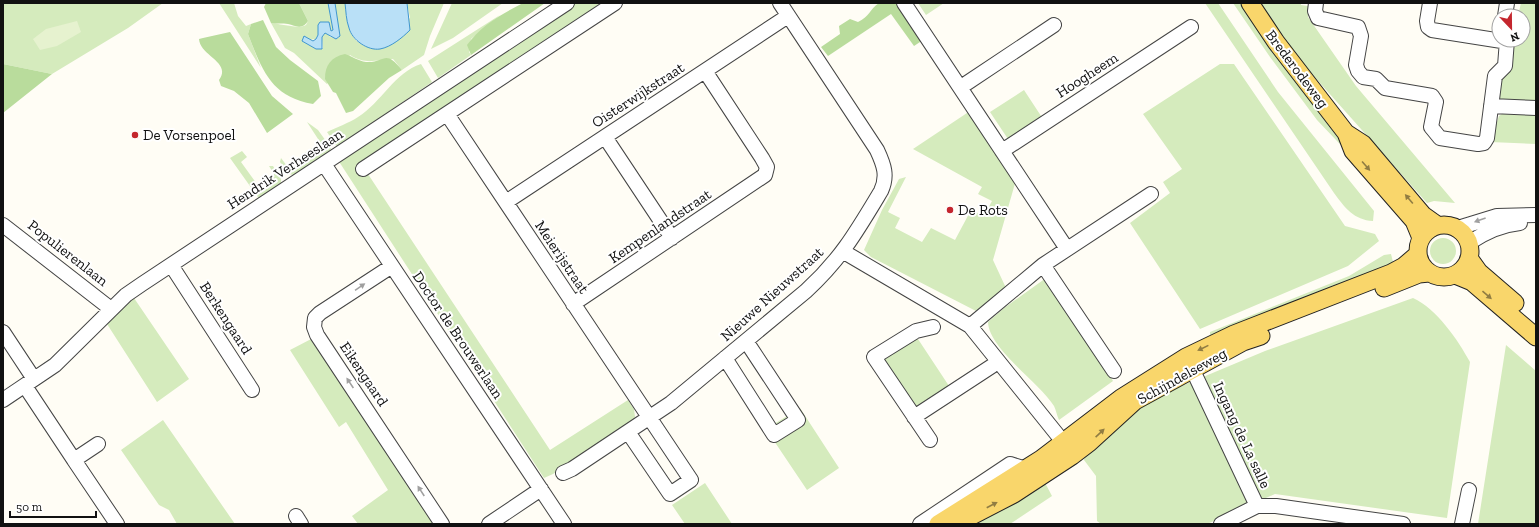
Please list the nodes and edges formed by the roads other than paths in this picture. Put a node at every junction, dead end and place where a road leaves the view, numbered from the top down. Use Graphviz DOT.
graph roads {
  1 [pos="567,3"];
  2 [pos="615,3"];
  3 [pos="780,3"];
  4 [pos="904,3"];
  5 [pos="1250,3"];
  6 [pos="1316,3"];
  7 [pos="1430,3"];
  8 [pos="788,16"];
  9 [pos="1054,25"];
  10 [pos="1191,27"];
  11 [pos="1491,41"];
  12 [pos="1504,48"];
  13 [pos="705,71"];
  14 [pos="961,87"];
  15 [pos="1491,106"];
  16 [pos="1536,108"];
  17 [pos="448,114"];
  18 [pos="1346,133"];
  19 [pos="604,137"];
  20 [pos="1002,151"];
  21 [pos="324,164"];
  22 [pos="363,169"];
  23 [pos="1151,194"];
  24 [pos="506,202"];
  25 [pos="1536,215"];
  26 [pos="1536,222"];
  27 [pos="3,225"];
  28 [pos="1437,225"];
  29 [pos="1458,228"];
  30 [pos="672,238"];
  31 [pos="1421,238"];
  32 [pos="1067,249"];
  33 [pos="1469,250"];
  34 [pos="844,252"];
  35 [pos="1418,254"];
  36 [pos="171,265"];
  37 [pos="1043,265"];
  38 [pos="392,266"];
  39 [pos="1429,273"];
  40 [pos="1455,275"];
  41 [pos="573,304"];
  42 [pos="111,309"];
  43 [pos="1536,322"];
  44 [pos="970,326"];
  45 [pos="933,327"];
  46 [pos="3,332"];
  47 [pos="1536,337"];
  48 [pos="746,341"];
  49 [pos="725,358"];
  50 [pos="1189,363"];
  51 [pos="992,366"];
  52 [pos="1114,371"];
  53 [pos="29,383"];
  54 [pos="252,390"];
  55 [pos="3,400"];
  56 [pos="914,417"];
  57 [pos="650,418"];
  58 [pos="628,432"];
  59 [pos="930,440"];
  60 [pos="1064,443"];
  61 [pos="98,444"];
  62 [pos="74,460"];
  63 [pos="1026,469"];
  64 [pos="562,473"];
  65 [pos="541,489"];
  66 [pos="1469,490"];
  67 [pos="1257,506"];
  68 [pos="1328,519"];
  69 [pos="117,524"];
  70 [pos="442,524"];
  71 [pos="489,524"];
  72 [pos="564,524"];
  73 [pos="920,524"];
  74 [pos="938,524"];
  75 [pos="958,524"];
  76 [pos="1221,524"];
  77 [pos="1404,524"];
  78 [pos="1462,524"];
  1 -- 21 [label="street, Hendrik Verheeslaan"];
  2 -- 17 [label="street"];
  3 -- 8 [label="street, Nieuwe Nieuwstraat"];
  4 -- 14 [label="street"];
  5 -- 18 [label="main road, Brederodeweg"];
  6 -- 15 [label="street"];
  7 -- 11 [label="street"];
  8 -- 13 [label="street, Oisterwijkstraat"];
  8 -- 34 [label="street, Nieuwe Nieuwstraat"];
  9 -- 14 [label="street"];
  10 -- 20 [label="street, Hoogheem"];
  12 -- 15 [label="street"];
  13 -- 19 [label="street, Oisterwijkstraat"];
  13 -- 30 [label="street, Kempenlandstraat"];
  14 -- 20 [label="street"];
  15 -- 16 [label="street"];
  17 -- 22 [label="street"];
  17 -- 24 [label="street, Meierijstraat"];
  28 -- 18 [label="main road, Brederodeweg, one-way"];
  18 -- 31 [label="main road, Brederodeweg, one-way"];
  19 -- 24 [label="street, Oisterwijkstraat"];
  19 -- 30 [label="street"];
  20 -- 32 [label="street"];
  21 -- 36 [label="street, Hendrik Verheeslaan"];
  21 -- 38 [label="street, Doctor de Brouwerlaan"];
  23 -- 32 [label="street"];
  24 -- 41 [label="street, Meierijstraat"];
  25 -- 29 [label="street, one-way"];
  26 -- 33 [label="street"];
  27 -- 42 [label="street, Populierenlaan"];
  28 -- 29 [label="main road"];
  28 -- 31 [label="main road"];
  29 -- 33 [label="main road"];
  30 -- 41 [label="street, Kempenlandstraat"];
  31 -- 35 [label="main road"];
  32 -- 37 [label="street"];
  33 -- 40 [label="main road"];
  33 -- 43 [label="main road"];
  34 -- 44 [label="street"];
  34 -- 48 [label="street, Nieuwe Nieuwstraat"];
  35 -- 39 [label="main road"];
  35 -- 50 [label="main road, Schijndelseweg, one-way"];
  36 -- 42 [label="street, Hendrik Verheeslaan"];
  36 -- 54 [label="street, Berkengaard"];
  37 -- 44 [label="street"];
  37 -- 52 [label="street"];
  38 -- 65 [label="street, Doctor de Brouwerlaan"];
  70 -- 38 [label="street, Eikengaard, one-way"];
  39 -- 40 [label="main road"];
  39 -- 50 [label="main road, Schijndelseweg"];
  40 -- 47 [label="main road, one-way"];
  41 -- 57 [label="street, Meierijstraat"];
  42 -- 53 [label="street, Hendrik Verheeslaan"];
  44 -- 60 [label="street"];
  45 -- 56 [label="street"];
  46 -- 53 [label="street"];
  48 -- 49 [label="street, Nieuwe Nieuwstraat"];
  48 -- 49 [label="street"];
  49 -- 57 [label="street, Nieuwe Nieuwstraat"];
  50 -- 60 [label="main road, Schijndelseweg"];
  50 -- 67 [label="street, Ingang de La salle"];
  75 -- 50 [label="main road, Schijndelseweg, one-way"];
  51 -- 56 [label="street"];
  53 -- 55 [label="street, Hendrik Verheeslaan"];
  53 -- 62 [label="street"];
  56 -- 59 [label="street"];
  57 -- 58 [label="street, Nieuwe Nieuwstraat"];
  57 -- 58 [label="street, Meierijstraat"];
  58 -- 64 [label="street, Nieuwe Nieuwstraat"];
  60 -- 63 [label="main road, Schijndelseweg"];
  61 -- 62 [label="street"];
  62 -- 69 [label="street"];
  63 -- 73 [label="street"];
  63 -- 74 [label="main road, Schijndelseweg"];
  65 -- 71 [label="street"];
  65 -- 72 [label="street, Doctor de Brouwerlaan"];
  66 -- 78 [label="street"];
  67 -- 68 [label="street"];
  67 -- 76 [label="street"];
  68 -- 77 [label="street"];
}
